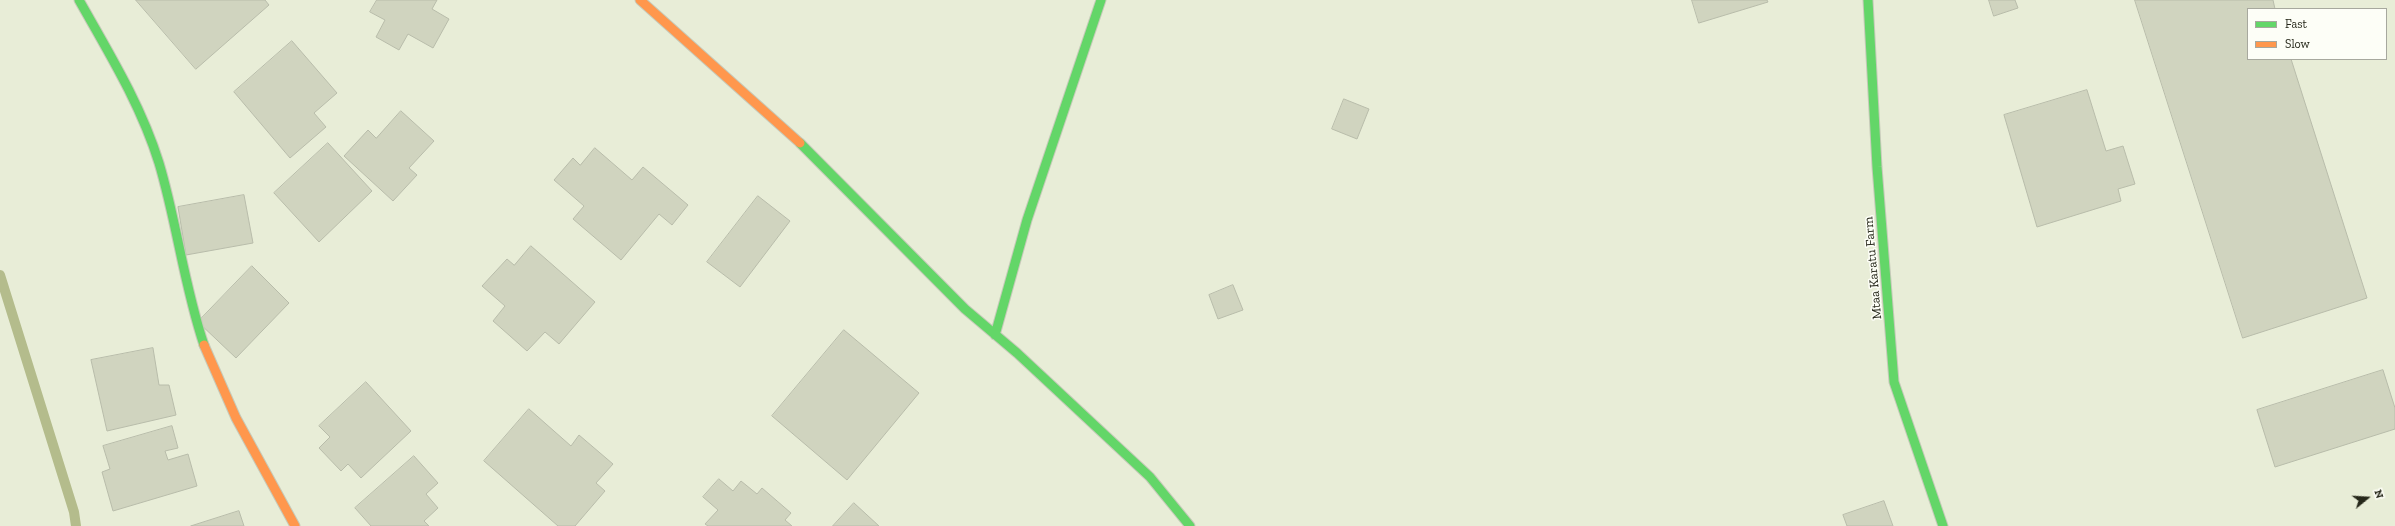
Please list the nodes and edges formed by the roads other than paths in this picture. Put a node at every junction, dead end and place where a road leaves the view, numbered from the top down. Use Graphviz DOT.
graph roads {
  1 [pos="79,0"];
  2 [pos="640,0"];
  3 [pos="1101,0"];
  4 [pos="1868,0"];
  5 [pos="995,335"];
  6 [pos="295,526"];
  7 [pos="1190,526"];
  8 [pos="1943,526"];
  1 -- 6 [label="street"];
  2 -- 5 [label="street"];
  3 -- 5 [label="street"];
  4 -- 8 [label="street, Mtaa Karatu Farm"];
  5 -- 7 [label="street"];
}
